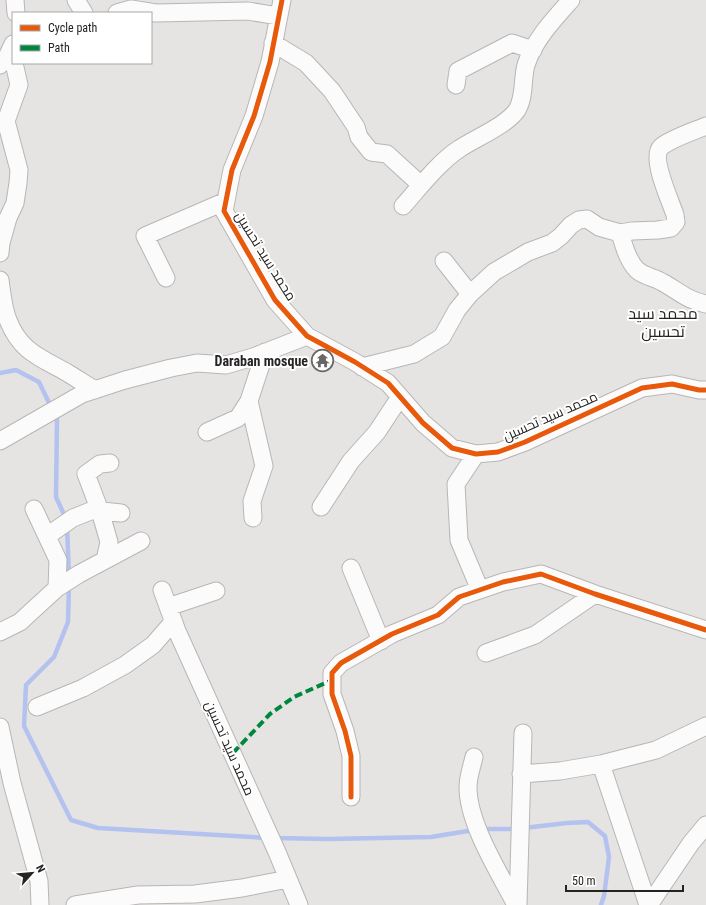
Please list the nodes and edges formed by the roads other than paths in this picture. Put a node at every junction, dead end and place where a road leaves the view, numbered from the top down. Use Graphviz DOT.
graph roads {
  1 [pos="15,0"];
  2 [pos="76,0"];
  3 [pos="571,0"];
  4 [pos="280,8"];
  5 [pos="16,12"];
  6 [pos="83,12"];
  7 [pos="120,12"];
  8 [pos="150,12"];
  9 [pos="152,12"];
  10 [pos="273,44"];
  11 [pos="533,50"];
  12 [pos="12,54"];
  13 [pos="15,64"];
  14 [pos="0,65"];
  15 [pos="456,85"];
  16 [pos="706,126"];
  17 [pos="422,185"];
  18 [pos="226,201"];
  19 [pos="404,206"];
  20 [pos="620,234"];
  21 [pos="0,253"];
  22 [pos="444,261"];
  23 [pos="166,278"];
  24 [pos="0,280"];
  25 [pos="470,294"];
  26 [pos="706,304"];
  27 [pos="1,305"];
  28 [pos="307,336"];
  29 [pos="265,352"];
  30 [pos="362,367"];
  31 [pos="95,390"];
  32 [pos="706,390"];
  33 [pos="400,397"];
  34 [pos="249,401"];
  35 [pos="207,432"];
  36 [pos="0,441"];
  37 [pos="476,454"];
  38 [pos="110,463"];
  39 [pos="321,507"];
  40 [pos="34,509"];
  41 [pos="100,510"];
  42 [pos="121,513"];
  43 [pos="253,518"];
  44 [pos="47,536"];
  45 [pos="141,541"];
  46 [pos="105,560"];
  47 [pos="351,568"];
  48 [pos="57,588"];
  49 [pos="162,590"];
  50 [pos="480,590"];
  51 [pos="216,591"];
  52 [pos="595,594"];
  53 [pos="171,615"];
  54 [pos="706,630"];
  55 [pos="0,632"];
  56 [pos="381,641"];
  57 [pos="486,653"];
  58 [pos="37,707"];
  59 [pos="706,726"];
  60 [pos="0,727"];
  61 [pos="523,733"];
  62 [pos="474,757"];
  63 [pos="601,764"];
  64 [pos="521,774"];
  65 [pos="351,797"];
  66 [pos="706,825"];
  67 [pos="288,879"];
  68 [pos="40,905"];
  69 [pos="75,905"];
  70 [pos="299,905"];
  71 [pos="517,905"];
  72 [pos="648,905"];
  1 -- 5 [label="street"];
  2 -- 6 [label="street"];
  3 -- 11 [label="street"];
  4 -- 9 [label="street"];
  4 -- 10 [label="street, محمد سید تحسین"];
  7 -- 8 [label="street"];
  10 -- 17 [label="street"];
  10 -- 18 [label="street, محمد سید تحسین"];
  11 -- 15 [label="street"];
  11 -- 17 [label="street"];
  12 -- 14 [label="street"];
  13 -- 21 [label="street"];
  16 -- 20 [label="street"];
  17 -- 19 [label="street"];
  18 -- 23 [label="street"];
  18 -- 28 [label="street, محمد سید تحسین"];
  20 -- 25 [label="street"];
  20 -- 26 [label="street"];
  22 -- 25 [label="street"];
  24 -- 27 [label="street"];
  25 -- 30 [label="street"];
  27 -- 31 [label="street"];
  28 -- 29 [label="street"];
  28 -- 30 [label="street, محمد سید تحسین"];
  29 -- 31 [label="street"];
  29 -- 34 [label="street"];
  30 -- 33 [label="street, محمد سید تحسین"];
  31 -- 36 [label="street"];
  32 -- 37 [label="street, محمد سید تحسین"];
  33 -- 37 [label="street, محمد سید تحسین"];
  33 -- 39 [label="street"];
  34 -- 35 [label="street"];
  34 -- 43 [label="street"];
  37 -- 50 [label="street"];
  38 -- 41 [label="street"];
  40 -- 44 [label="street"];
  41 -- 42 [label="street"];
  41 -- 44 [label="street"];
  41 -- 46 [label="street"];
  44 -- 48 [label="street"];
  45 -- 46 [label="street"];
  46 -- 48 [label="street"];
  47 -- 56 [label="street"];
  48 -- 55 [label="street"];
  49 -- 53 [label="street, محمد سید تحسین"];
  50 -- 52 [label="street"];
  50 -- 56 [label="street"];
  51 -- 53 [label="street"];
  52 -- 54 [label="street"];
  52 -- 57 [label="street"];
  53 -- 58 [label="street"];
  53 -- 67 [label="street, محمد سید تحسین"];
  56 -- 65 [label="street"];
  59 -- 63 [label="street"];
  60 -- 68 [label="street"];
  61 -- 64 [label="street"];
  62 -- 71 [label="street"];
  63 -- 64 [label="street"];
  63 -- 72 [label="street"];
  64 -- 71 [label="street"];
  66 -- 72 [label="street"];
  67 -- 69 [label="street"];
  67 -- 70 [label="street, محمد سید تحسین"];
}
